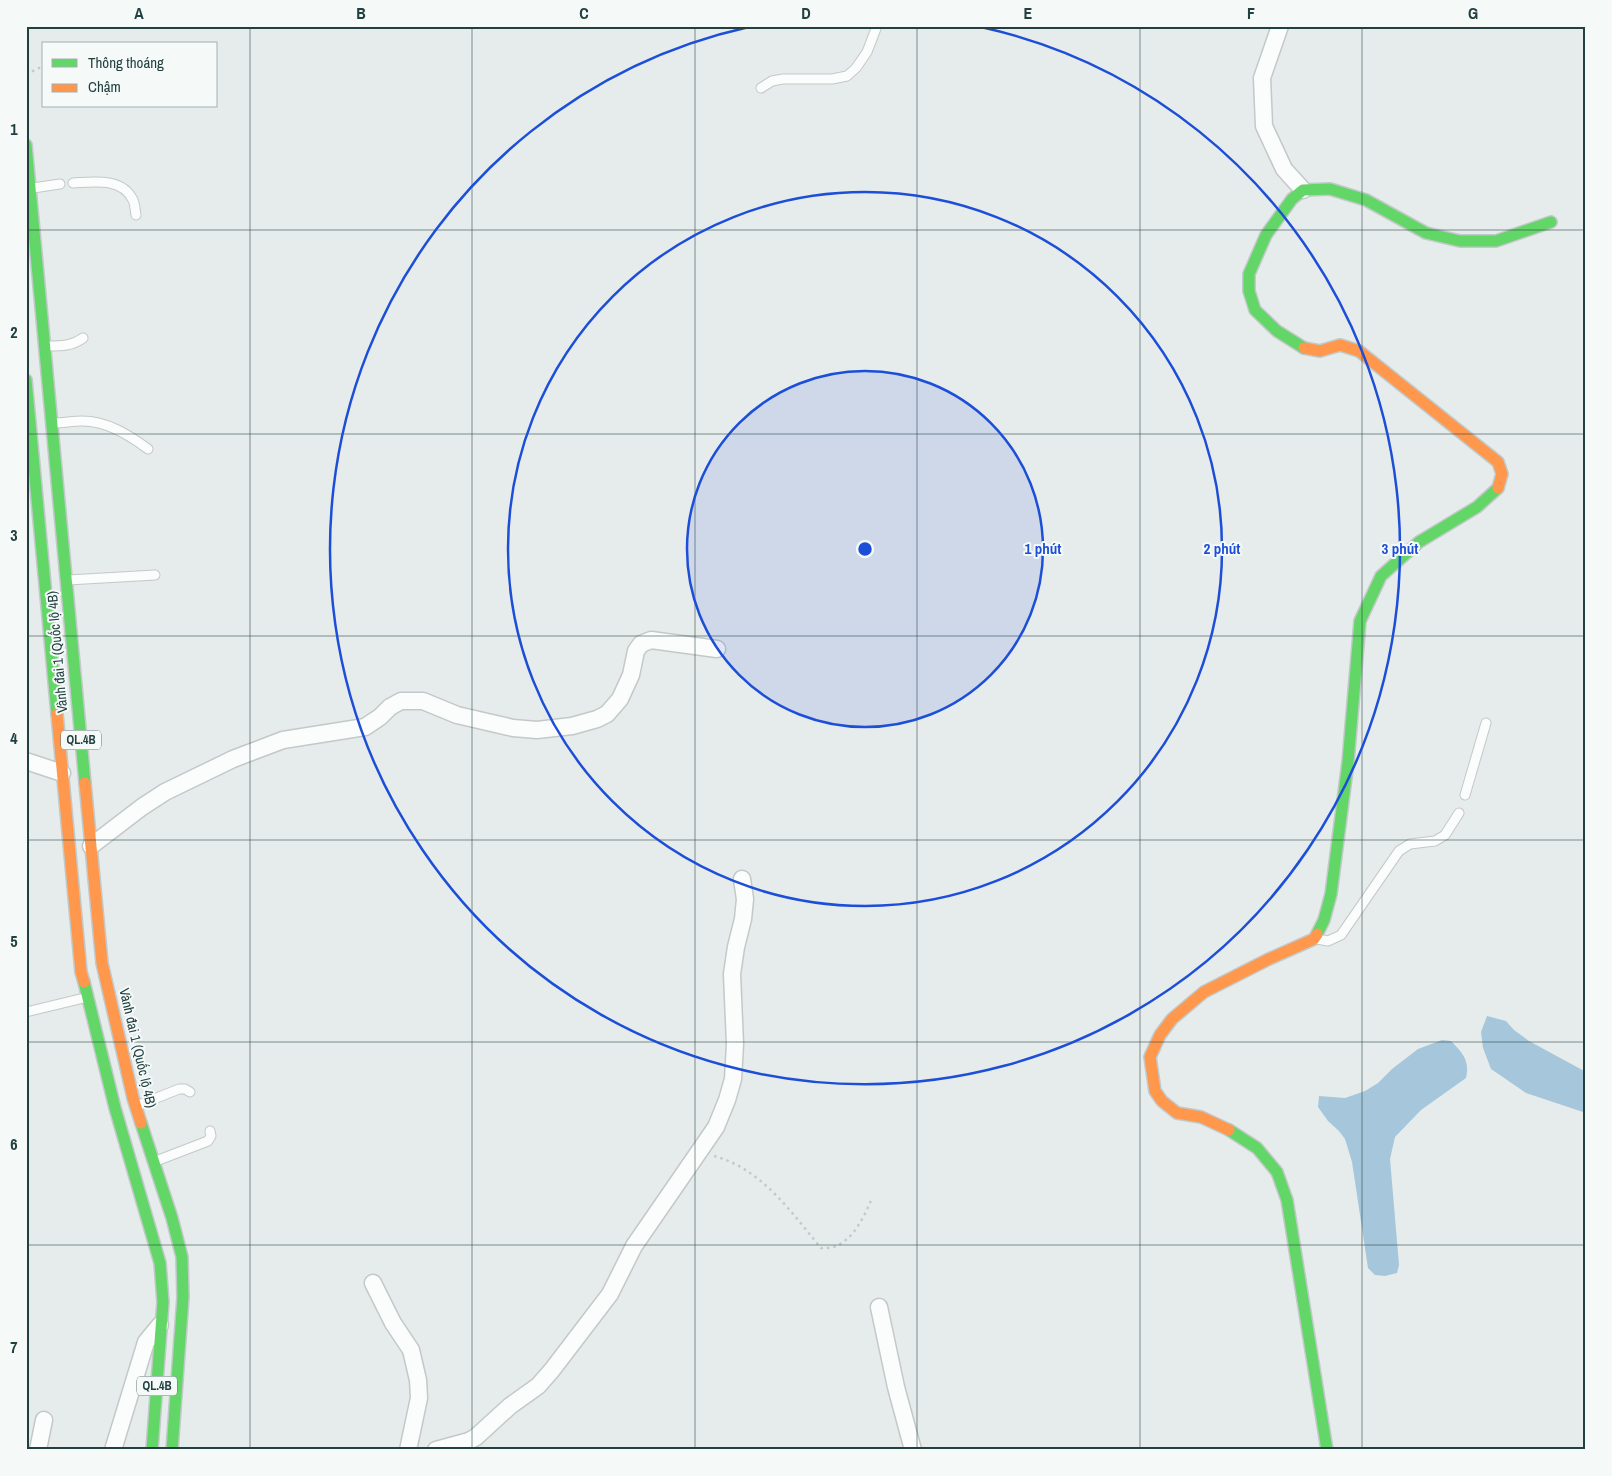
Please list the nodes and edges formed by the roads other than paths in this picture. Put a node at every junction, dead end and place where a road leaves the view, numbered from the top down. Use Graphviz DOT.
graph roads {
  1 [pos="877,26"];
  2 [pos="1280,26"];
  3 [pos="761,88"];
  4 [pos="26,145"];
  5 [pos="73,183"];
  6 [pos="60,184"];
  7 [pos="30,188"];
  8 [pos="1303,190"];
  9 [pos="136,215"];
  10 [pos="1551,222"];
  11 [pos="83,338"];
  12 [pos="44,346"];
  13 [pos="26,380"];
  14 [pos="51,424"];
  15 [pos="148,449"];
  16 [pos="155,575"];
  17 [pos="66,580"];
  18 [pos="717,649"];
  19 [pos="1486,723"];
  20 [pos="26,754"];
  21 [pos="26,761"];
  22 [pos="62,769"];
  23 [pos="1465,795"];
  24 [pos="1459,814"];
  25 [pos="91,846"];
  26 [pos="742,879"];
  27 [pos="1314,939"];
  28 [pos="98,995"];
  29 [pos="26,1012"];
  30 [pos="190,1092"];
  31 [pos="135,1107"];
  32 [pos="210,1131"];
  33 [pos="153,1162"];
  34 [pos="373,1283"];
  35 [pos="879,1307"];
  36 [pos="162,1323"];
  37 [pos="44,1420"];
  38 [pos="38,1450"];
  39 [pos="113,1450"];
  40 [pos="152,1450"];
  41 [pos="172,1450"];
  42 [pos="408,1450"];
  43 [pos="436,1450"];
  44 [pos="914,1450"];
  45 [pos="1327,1450"];
  1 -- 3 [label="lane"];
  2 -- 8 [label="street"];
  4 -- 7 [label="main road, Vành đai 1 (Quốc lộ 4B) / QL.4B"];
  5 -- 9 [label="lane"];
  6 -- 7 [label="lane"];
  7 -- 12 [label="main road, Vành đai 1 (Quốc lộ 4B) / QL.4B"];
  8 -- 10 [label="main road"];
  8 -- 27 [label="main road"];
  11 -- 12 [label="lane"];
  12 -- 14 [label="main road, Vành đai 1 (Quốc lộ 4B) / QL.4B"];
  13 -- 22 [label="main road, Vành đai 1 (Quốc lộ 4B) / QL.4B"];
  14 -- 15 [label="lane"];
  14 -- 17 [label="main road, Vành đai 1 (Quốc lộ 4B) / QL.4B"];
  16 -- 17 [label="lane"];
  17 -- 25 [label="main road, Vành đai 1 (Quốc lộ 4B) / QL.4B"];
  18 -- 25 [label="street"];
  19 -- 23 [label="lane"];
  20 -- 22 [label="street"];
  21 -- 22 [label="street"];
  22 -- 28 [label="main road, Vành đai 1 (Quốc lộ 4B) / QL.4B"];
  24 -- 27 [label="lane"];
  25 -- 28 [label="main road, Vành đai 1 (Quốc lộ 4B) / QL.4B"];
  26 -- 43 [label="street"];
  27 -- 45 [label="main road"];
  28 -- 29 [label="lane"];
  28 -- 31 [label="main road, Vành đai 1 (Quốc lộ 4B) / QL.4B"];
  28 -- 36 [label="main road, Vành đai 1 (Quốc lộ 4B) / QL.4B"];
  30 -- 31 [label="lane"];
  31 -- 33 [label="main road, Vành đai 1 (Quốc lộ 4B) / QL.4B"];
  32 -- 33 [label="lane"];
  33 -- 41 [label="main road, Vành đai 1 (Quốc lộ 4B) / QL.4B"];
  34 -- 42 [label="street"];
  35 -- 44 [label="street"];
  36 -- 39 [label="street"];
  36 -- 40 [label="main road, QL.4B"];
  37 -- 38 [label="street"];
}
